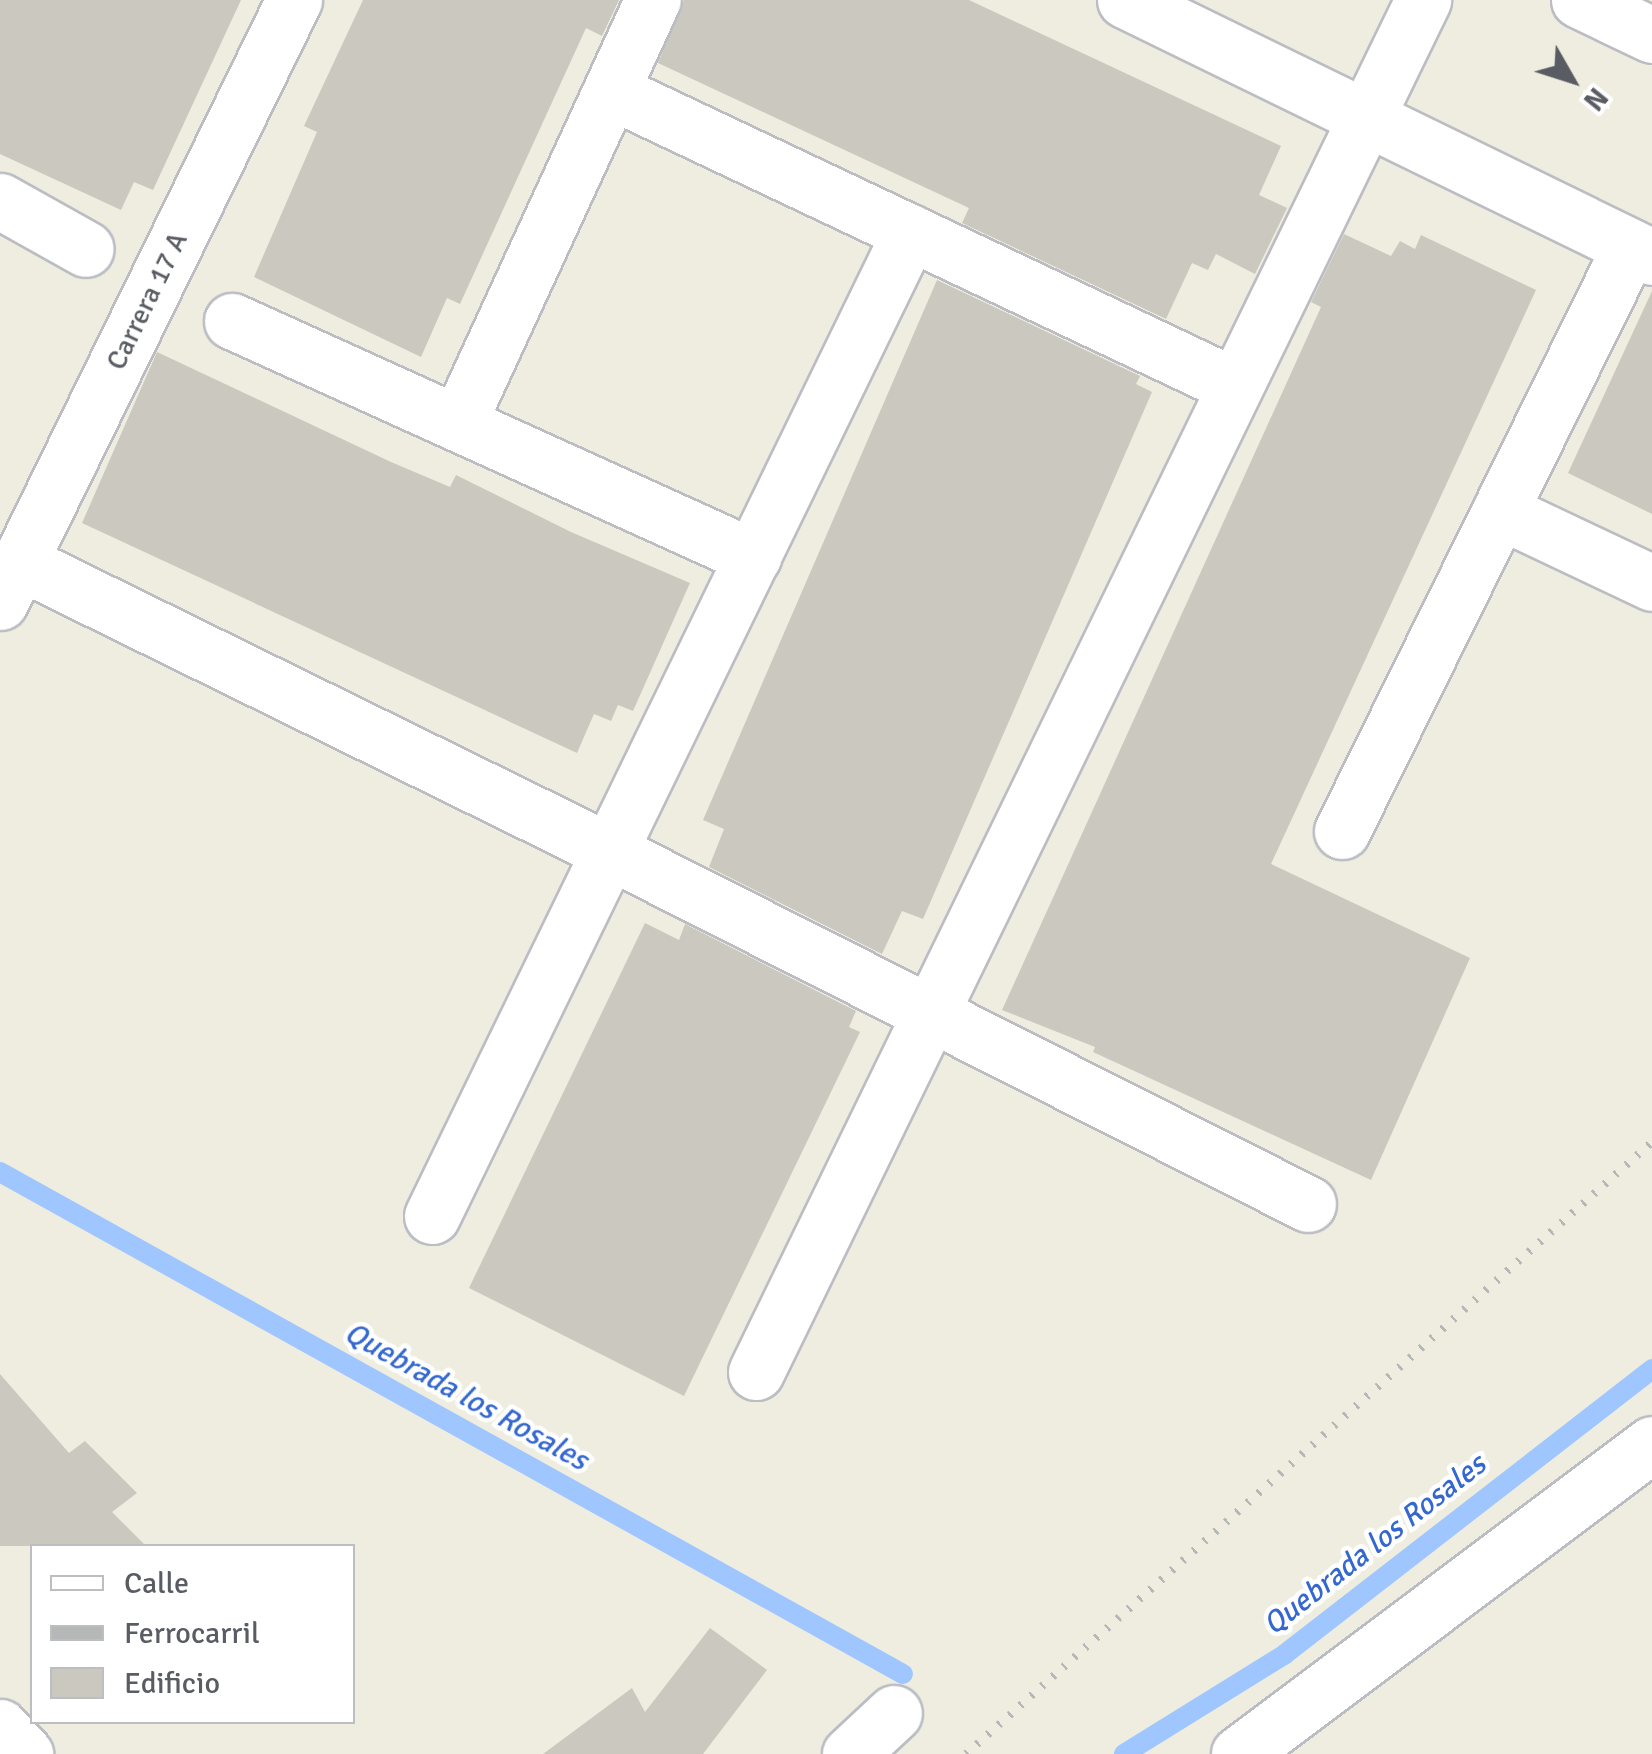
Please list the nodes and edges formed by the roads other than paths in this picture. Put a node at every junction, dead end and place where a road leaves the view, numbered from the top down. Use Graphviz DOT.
graph roads {
  1 [pos="294,0"];
  2 [pos="653,0"];
  3 [pos="1124,0"];
  4 [pos="1423,0"];
  5 [pos="1579,0"];
  6 [pos="1652,35"];
  7 [pos="611,91"];
  8 [pos="1366,118"];
  9 [pos="0,201"];
  10 [pos="910,232"];
  11 [pos="86,249"];
  12 [pos="1641,252"];
  13 [pos="232,321"];
  14 [pos="1234,386"];
  15 [pos="458,422"];
  16 [pos="1500,510"];
  17 [pos="752,557"];
  18 [pos="10,582"];
  19 [pos="1652,583"];
  20 [pos="1342,830"];
  21 [pos="610,851"];
  22 [pos="932,1012"];
  23 [pos="1308,1204"];
  24 [pos="432,1216"];
  25 [pos="756,1372"];
  26 [pos="1652,1444"];
  27 [pos="894,1713"];
  28 [pos="0,1727"];
  29 [pos="25,1754"];
  30 [pos="850,1754"];
  31 [pos="1238,1754"];
  1 -- 18 [label="street, Carrera 17 A"];
  2 -- 7 [label="street"];
  3 -- 8 [label="street"];
  4 -- 8 [label="street"];
  5 -- 6 [label="street"];
  7 -- 10 [label="street"];
  7 -- 15 [label="street"];
  8 -- 12 [label="street"];
  8 -- 14 [label="street"];
  9 -- 11 [label="street"];
  10 -- 14 [label="street"];
  10 -- 17 [label="street"];
  12 -- 16 [label="street"];
  13 -- 15 [label="street"];
  14 -- 22 [label="street"];
  15 -- 17 [label="street"];
  16 -- 19 [label="street"];
  16 -- 20 [label="street"];
  17 -- 21 [label="street"];
  18 -- 21 [label="street"];
  21 -- 22 [label="street"];
  21 -- 24 [label="street"];
  22 -- 23 [label="street"];
  22 -- 25 [label="street"];
  26 -- 31 [label="street"];
  27 -- 30 [label="street"];
  28 -- 29 [label="street"];
}
